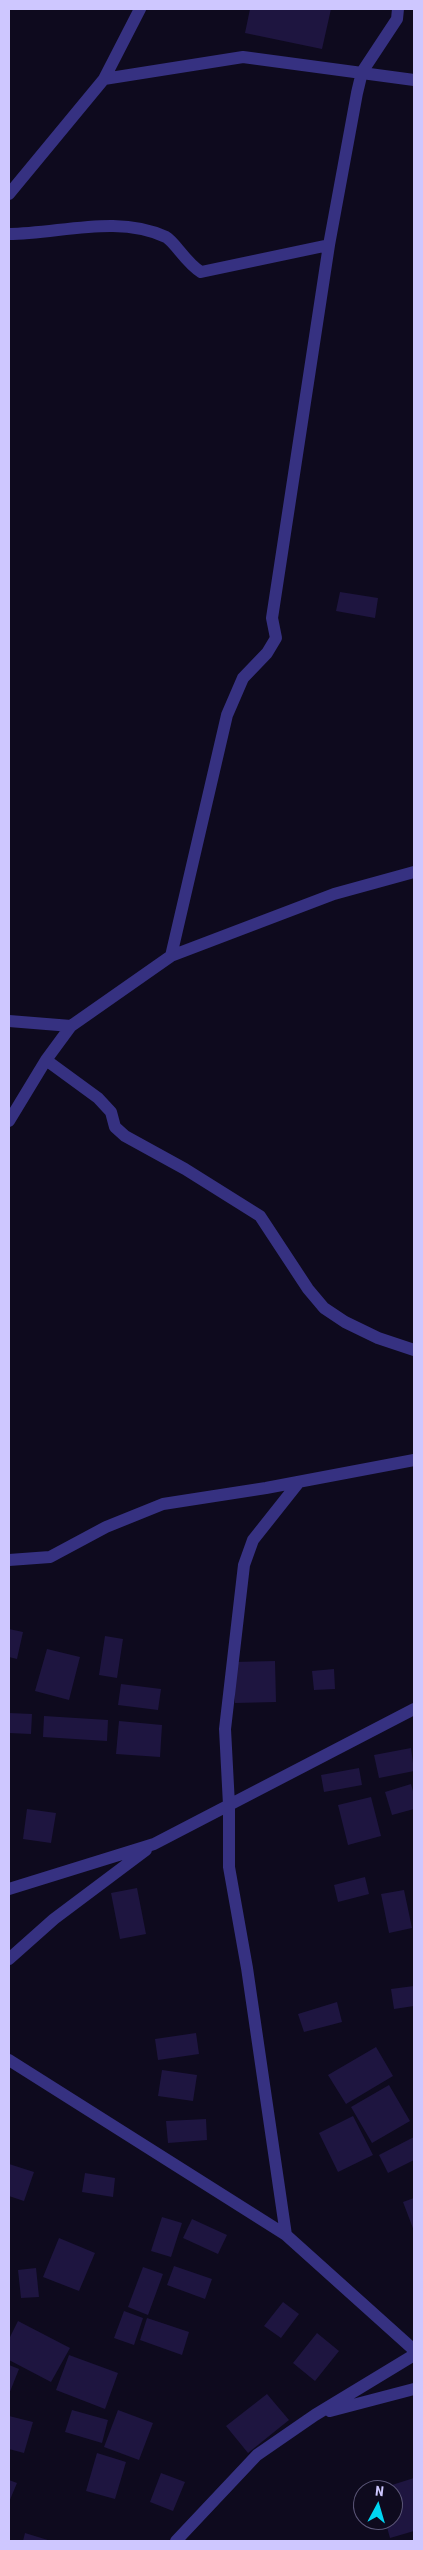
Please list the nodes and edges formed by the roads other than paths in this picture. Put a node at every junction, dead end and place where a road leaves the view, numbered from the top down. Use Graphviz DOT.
graph roads {
  1 [pos="140,9"];
  2 [pos="398,9"];
  3 [pos="362,72"];
  4 [pos="104,79"];
  5 [pos="414,80"];
  6 [pos="9,194"];
  7 [pos="9,234"];
  8 [pos="329,245"];
  9 [pos="414,872"];
  10 [pos="172,956"];
  11 [pos="9,1021"];
  12 [pos="71,1026"];
  13 [pos="46,1060"];
  14 [pos="9,1121"];
  15 [pos="414,1350"];
  16 [pos="414,1460"];
  17 [pos="299,1482"];
  18 [pos="9,1560"];
  19 [pos="414,1709"];
  20 [pos="229,1805"];
  21 [pos="154,1844"];
  22 [pos="9,1889"];
  23 [pos="9,1959"];
  24 [pos="9,2060"];
  25 [pos="286,2235"];
  26 [pos="414,2350"];
  27 [pos="414,2355"];
  28 [pos="414,2389"];
  29 [pos="315,2415"];
  30 [pos="176,2541"];
  1 -- 4 [label="street"];
  2 -- 3 [label="street"];
  3 -- 4 [label="street"];
  3 -- 5 [label="street"];
  3 -- 8 [label="street"];
  4 -- 6 [label="street"];
  7 -- 8 [label="street"];
  8 -- 10 [label="street"];
  9 -- 10 [label="street"];
  10 -- 12 [label="street"];
  11 -- 12 [label="street"];
  12 -- 13 [label="street"];
  13 -- 14 [label="street"];
  13 -- 15 [label="street"];
  16 -- 17 [label="street"];
  17 -- 18 [label="street"];
  17 -- 20 [label="street"];
  19 -- 20 [label="street"];
  20 -- 21 [label="street"];
  20 -- 25 [label="street"];
  21 -- 22 [label="street"];
  21 -- 23 [label="street"];
  24 -- 25 [label="street"];
  25 -- 26 [label="street"];
  27 -- 29 [label="street"];
  28 -- 29 [label="street"];
  29 -- 30 [label="street"];
}
